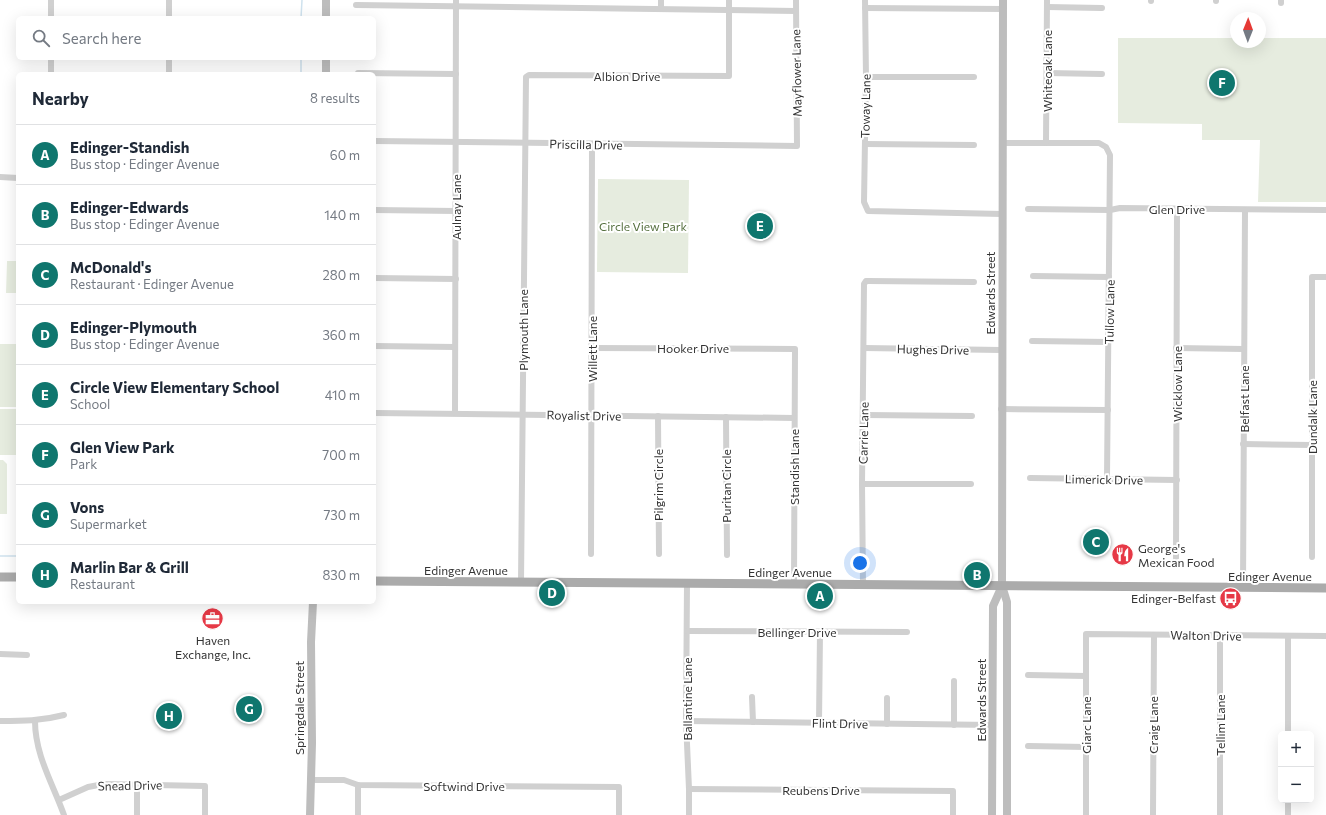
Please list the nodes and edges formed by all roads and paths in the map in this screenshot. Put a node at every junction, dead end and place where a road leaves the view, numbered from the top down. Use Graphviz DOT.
graph roads {
  1 [pos="51,0"];
  2 [pos="169,0"];
  3 [pos="326,0"];
  4 [pos="525,0"];
  5 [pos="593,0"];
  6 [pos="661,0"];
  7 [pos="729,0"];
  8 [pos="796,0"];
  9 [pos="865,0"];
  10 [pos="1003,0"];
  11 [pos="1047,0"];
  12 [pos="456,3"];
  13 [pos="356,5"];
  14 [pos="525,7"];
  15 [pos="1047,7"];
  16 [pos="593,8"];
  17 [pos="865,8"];
  18 [pos="1102,8"];
  19 [pos="661,9"];
  20 [pos="1003,9"];
  21 [pos="729,10"];
  22 [pos="796,11"];
  23 [pos="51,16"];
  24 [pos="169,16"];
  25 [pos="326,16"];
  26 [pos="51,60"];
  27 [pos="169,60"];
  28 [pos="326,60"];
  29 [pos="51,72"];
  30 [pos="169,72"];
  31 [pos="326,72"];
  32 [pos="376,73"];
  33 [pos="1047,73"];
  34 [pos="456,74"];
  35 [pos="1102,74"];
  36 [pos="526,77"];
  37 [pos="866,77"];
  38 [pos="974,77"];
  39 [pos="376,141"];
  40 [pos="456,142"];
  41 [pos="525,143"];
  42 [pos="1002,143"];
  43 [pos="1046,143"];
  44 [pos="592,144"];
  45 [pos="865,144"];
  46 [pos="974,145"];
  47 [pos="797,146"];
  48 [pos="0,177"];
  49 [pos="16,178"];
  50 [pos="1028,209"];
  51 [pos="1177,209"];
  52 [pos="376,210"];
  53 [pos="1110,210"];
  54 [pos="1245,210"];
  55 [pos="1326,210"];
  56 [pos="456,211"];
  57 [pos="1002,214"];
  58 [pos="1033,276"];
  59 [pos="1109,277"];
  60 [pos="1326,277"];
  61 [pos="376,278"];
  62 [pos="456,279"];
  63 [pos="974,282"];
  64 [pos="1032,341"];
  65 [pos="1108,342"];
  66 [pos="376,346"];
  67 [pos="455,347"];
  68 [pos="592,348"];
  69 [pos="864,348"];
  70 [pos="1176,348"];
  71 [pos="795,349"];
  72 [pos="1244,349"];
  73 [pos="1001,350"];
  74 [pos="1001,409"];
  75 [pos="1108,410"];
  76 [pos="376,413"];
  77 [pos="455,413"];
  78 [pos="523,415"];
  79 [pos="591,415"];
  80 [pos="864,415"];
  81 [pos="658,416"];
  82 [pos="972,416"];
  83 [pos="726,417"];
  84 [pos="794,418"];
  85 [pos="1243,444"];
  86 [pos="1312,445"];
  87 [pos="1030,478"];
  88 [pos="1107,478"];
  89 [pos="1177,480"];
  90 [pos="862,484"];
  91 [pos="971,484"];
  92 [pos="590,554"];
  93 [pos="659,554"];
  94 [pos="727,555"];
  95 [pos="1312,557"];
  96 [pos="1176,558"];
  97 [pos="0,577"];
  98 [pos="16,577"];
  99 [pos="376,581"];
  100 [pos="521,582"];
  101 [pos="687,583"];
  102 [pos="794,584"];
  103 [pos="863,585"];
  104 [pos="1002,586"];
  105 [pos="1242,588"];
  106 [pos="1326,588"];
  107 [pos="313,604"];
  108 [pos="687,630"];
  109 [pos="820,632"];
  110 [pos="907,632"];
  111 [pos="1086,634"];
  112 [pos="1154,635"];
  113 [pos="1220,635"];
  114 [pos="1288,636"];
  115 [pos="1326,636"];
  116 [pos="0,654"];
  117 [pos="27,655"];
  118 [pos="1028,675"];
  119 [pos="1086,676"];
  120 [pos="954,681"];
  121 [pos="752,697"];
  122 [pos="887,698"];
  123 [pos="64,715"];
  124 [pos="0,721"];
  125 [pos="35,721"];
  126 [pos="686,721"];
  127 [pos="753,722"];
  128 [pos="819,723"];
  129 [pos="887,724"];
  130 [pos="954,724"];
  131 [pos="994,725"];
  132 [pos="1288,731"];
  133 [pos="1028,746"];
  134 [pos="1086,747"];
  135 [pos="311,780"];
  136 [pos="137,784"];
  137 [pos="358,785"];
  138 [pos="689,789"];
  139 [pos="59,800"];
  140 [pos="1288,803"];
  141 [pos="64,815"];
  142 [pos="137,815"];
  143 [pos="206,815"];
  144 [pos="310,815"];
  145 [pos="358,815"];
  146 [pos="619,815"];
  147 [pos="689,815"];
  148 [pos="952,815"];
  149 [pos="992,815"];
  150 [pos="1007,815"];
  151 [pos="1086,815"];
  152 [pos="1153,815"];
  153 [pos="1220,815"];
  154 [pos="1288,815"];
  1 -- 23 [label="street"];
  2 -- 24 [label="street"];
  3 -- 25 [label="main road"];
  4 -- 14 [label="street"];
  5 -- 16 [label="street"];
  6 -- 19 [label="street"];
  7 -- 21 [label="street"];
  8 -- 22 [label="street, Mayflower Lane"];
  9 -- 17 [label="street, Toway Lane"];
  10 -- 20 [label="main road, Edwards Street"];
  11 -- 15 [label="street, Whiteoak Lane"];
  12 -- 13 [label="street"];
  12 -- 14 [label="street"];
  12 -- 34 [label="street, Aulnay Lane"];
  14 -- 16 [label="street"];
  15 -- 18 [label="street"];
  15 -- 33 [label="street, Whiteoak Lane"];
  16 -- 19 [label="street"];
  17 -- 20 [label="street"];
  17 -- 37 [label="street, Toway Lane"];
  19 -- 21 [label="street"];
  20 -- 42 [label="main road, Edwards Street"];
  21 -- 22 [label="street"];
  21 -- 36 [label="street, Albion Drive"];
  22 -- 47 [label="street, Mayflower Lane"];
  26 -- 29 [label="street"];
  27 -- 30 [label="street"];
  28 -- 31 [label="main road"];
  32 -- 34 [label="street"];
  33 -- 35 [label="street"];
  33 -- 43 [label="street, Whiteoak Lane"];
  34 -- 40 [label="street, Aulnay Lane"];
  36 -- 41 [label="street, Plymouth Lane"];
  37 -- 38 [label="street"];
  37 -- 45 [label="street, Toway Lane"];
  39 -- 40 [label="street, Priscilla Drive"];
  40 -- 41 [label="street, Priscilla Drive"];
  40 -- 56 [label="street, Aulnay Lane"];
  41 -- 44 [label="street, Priscilla Drive"];
  41 -- 78 [label="street, Plymouth Lane"];
  42 -- 43 [label="street"];
  42 -- 57 [label="main road, Edwards Street"];
  43 -- 53 [label="street, Tullow Lane"];
  44 -- 47 [label="street, Priscilla Drive"];
  44 -- 68 [label="street, Willett Lane"];
  45 -- 46 [label="street"];
  45 -- 57 [label="street, Toway Lane"];
  48 -- 49 [label="street"];
  50 -- 53 [label="street, Glen Drive"];
  51 -- 53 [label="street, Glen Drive"];
  51 -- 54 [label="street, Glen Drive"];
  51 -- 70 [label="street, Wicklow Lane"];
  52 -- 56 [label="street"];
  53 -- 59 [label="street, Tullow Lane"];
  54 -- 55 [label="street, Glen Drive"];
  54 -- 72 [label="street, Belfast Lane"];
  56 -- 62 [label="street, Aulnay Lane"];
  57 -- 73 [label="main road, Edwards Street"];
  58 -- 59 [label="street"];
  59 -- 65 [label="street, Tullow Lane"];
  60 -- 86 [label="street, Dundalk Lane"];
  61 -- 62 [label="street"];
  62 -- 67 [label="street, Aulnay Lane"];
  63 -- 69 [label="street, Carrie Lane"];
  64 -- 65 [label="street"];
  65 -- 75 [label="street, Tullow Lane"];
  66 -- 67 [label="street"];
  67 -- 77 [label="street, Aulnay Lane"];
  68 -- 71 [label="street, Hooker Drive"];
  68 -- 79 [label="street, Willett Lane"];
  69 -- 73 [label="street, Hughes Drive"];
  69 -- 80 [label="street, Carrie Lane"];
  70 -- 72 [label="street"];
  70 -- 89 [label="street, Wicklow Lane"];
  71 -- 84 [label="street, Standish Lane"];
  72 -- 85 [label="street, Belfast Lane"];
  73 -- 74 [label="main road, Edwards Street"];
  74 -- 75 [label="street"];
  74 -- 104 [label="main road, Edwards Street"];
  75 -- 88 [label="street, Tullow Lane"];
  76 -- 77 [label="street, Royalist Drive"];
  77 -- 78 [label="street, Royalist Drive"];
  78 -- 79 [label="street, Royalist Drive"];
  78 -- 100 [label="street, Plymouth Lane"];
  79 -- 81 [label="street, Royalist Drive"];
  79 -- 92 [label="street, Willett Lane"];
  80 -- 82 [label="street"];
  80 -- 90 [label="street, Carrie Lane"];
  81 -- 83 [label="street, Royalist Drive"];
  81 -- 93 [label="street, Pilgrim Circle"];
  83 -- 84 [label="street, Royalist Drive"];
  83 -- 94 [label="street, Puritan Circle"];
  84 -- 102 [label="street, Standish Lane"];
  85 -- 86 [label="street"];
  85 -- 105 [label="street, Belfast Lane"];
  86 -- 95 [label="street, Dundalk Lane"];
  87 -- 88 [label="street, Limerick Drive"];
  88 -- 89 [label="street, Limerick Drive"];
  89 -- 96 [label="street, Wicklow Lane"];
  90 -- 91 [label="street"];
  90 -- 103 [label="street, Carrie Lane"];
  97 -- 98 [label="main road"];
  99 -- 100 [label="main road, Edinger Avenue"];
  100 -- 101 [label="main road, Edinger Avenue"];
  101 -- 102 [label="main road, Edinger Avenue"];
  101 -- 108 [label="street, Ballantine Lane"];
  102 -- 103 [label="main road, Edinger Avenue"];
  103 -- 104 [label="main road, Edinger Avenue"];
  104 -- 105 [label="main road, Edinger Avenue"];
  104 -- 131 [label="main road, Edwards Street"];
  104 -- 150 [label="main road, Edwards Street"];
  105 -- 106 [label="main road, Edinger Avenue"];
  107 -- 135 [label="main road, Springdale Street"];
  108 -- 109 [label="street, Bellinger Drive"];
  108 -- 126 [label="street, Ballantine Lane"];
  109 -- 110 [label="street, Bellinger Drive"];
  109 -- 128 [label="street"];
  111 -- 112 [label="street, Walton Drive"];
  111 -- 119 [label="street, Giarc Lane"];
  112 -- 113 [label="street, Walton Drive"];
  112 -- 152 [label="street, Craig Lane"];
  113 -- 114 [label="street, Walton Drive"];
  113 -- 153 [label="street, Tellim Lane"];
  114 -- 115 [label="street, Walton Drive"];
  114 -- 132 [label="street"];
  116 -- 117 [label="street"];
  118 -- 119 [label="street"];
  119 -- 134 [label="street, Giarc Lane"];
  120 -- 130 [label="street"];
  121 -- 127 [label="street"];
  122 -- 129 [label="street"];
  123 -- 125 [label="street"];
  124 -- 125 [label="street"];
  125 -- 139 [label="street"];
  126 -- 127 [label="street, Flint Drive"];
  126 -- 138 [label="street, Ballantine Lane"];
  127 -- 128 [label="street, Flint Drive"];
  128 -- 129 [label="street, Flint Drive"];
  129 -- 130 [label="street, Flint Drive"];
  130 -- 131 [label="street, Flint Drive"];
  131 -- 149 [label="main road, Edwards Street"];
  133 -- 134 [label="street"];
  134 -- 151 [label="street, Giarc Lane"];
  135 -- 137 [label="street, Softwind Drive"];
  135 -- 144 [label="main road, Springdale Street"];
  136 -- 139 [label="street, Snead Drive"];
  136 -- 142 [label="street"];
  136 -- 143 [label="street, Snead Drive"];
  137 -- 145 [label="street"];
  137 -- 146 [label="street, Softwind Drive"];
  138 -- 147 [label="street, Ballantine Lane"];
  138 -- 148 [label="street, Reubens Drive"];
  139 -- 141 [label="street"];
  140 -- 154 [label="street"];
}
